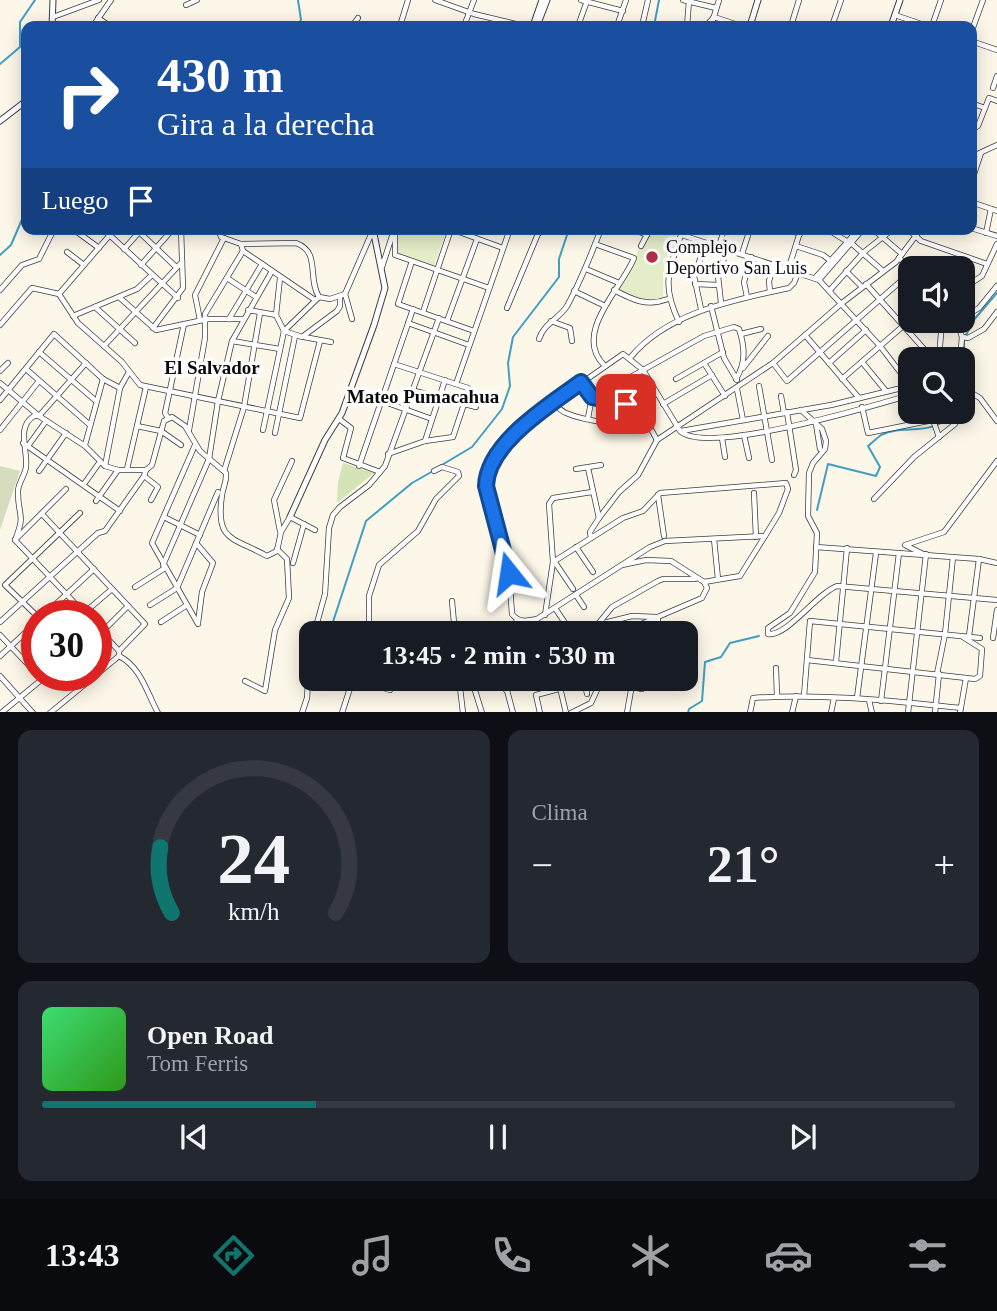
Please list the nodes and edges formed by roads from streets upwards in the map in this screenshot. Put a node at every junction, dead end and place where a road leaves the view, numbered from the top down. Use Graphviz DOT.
graph roads {
  1 [pos="53,0"];
  2 [pos="99,0"];
  3 [pos="111,0"];
  4 [pos="197,0"];
  5 [pos="408,0"];
  6 [pos="435,0"];
  7 [pos="474,0"];
  8 [pos="544,0"];
  9 [pos="626,0"];
  10 [pos="648,0"];
  11 [pos="683,0"];
  12 [pos="719,0"];
  13 [pos="758,0"];
  14 [pos="799,0"];
  15 [pos="839,0"];
  16 [pos="900,0"];
  17 [pos="941,0"];
  18 [pos="983,0"];
  19 [pos="585,1"];
  20 [pos="690,1"];
  21 [pos="186,5"];
  22 [pos="716,8"];
  23 [pos="623,10"];
  24 [pos="469,12"];
  25 [pos="895,15"];
  26 [pos="53,17"];
  27 [pos="713,17"];
  28 [pos="98,18"];
  29 [pos="358,18"];
  30 [pos="53,21"];
  31 [pos="96,21"];
  32 [pos="102,21"];
  33 [pos="356,21"];
  34 [pos="401,21"];
  35 [pos="466,21"];
  36 [pos="504,21"];
  37 [pos="537,21"];
  38 [pos="579,21"];
  39 [pos="619,21"];
  40 [pos="643,21"];
  41 [pos="688,21"];
  42 [pos="711,21"];
  43 [pos="725,21"];
  44 [pos="752,21"];
  45 [pos="793,21"];
  46 [pos="833,21"];
  47 [pos="893,21"];
  48 [pos="914,21"];
  49 [pos="932,21"];
  50 [pos="975,21"];
  51 [pos="977,43"];
  52 [pos="997,50"];
  53 [pos="997,76"];
  54 [pos="993,88"];
  55 [pos="997,101"];
  56 [pos="21,105"];
  57 [pos="977,105"];
  58 [pos="985,108"];
  59 [pos="0,121"];
  60 [pos="977,127"];
  61 [pos="997,145"];
  62 [pos="981,153"];
  63 [pos="977,155"];
  64 [pos="977,165"];
  65 [pos="977,204"];
  66 [pos="994,210"];
  67 [pos="977,230"];
  68 [pos="986,233"];
  69 [pos="51,235"];
  70 [pos="81,235"];
  71 [pos="135,235"];
  72 [pos="143,235"];
  73 [pos="167,235"];
  74 [pos="181,235"];
  75 [pos="222,235"];
  76 [pos="370,235"];
  77 [pos="374,235"];
  78 [pos="392,235"];
  79 [pos="394,235"];
  80 [pos="450,235"];
  81 [pos="467,235"];
  82 [pos="508,235"];
  83 [pos="537,235"];
  84 [pos="599,235"];
  85 [pos="646,235"];
  86 [pos="681,235"];
  87 [pos="689,235"];
  88 [pos="722,235"];
  89 [pos="748,235"];
  90 [pos="800,235"];
  91 [pos="841,235"];
  92 [pos="856,235"];
  93 [pos="110,236"];
  94 [pos="883,236"];
  95 [pos="997,236"];
  96 [pos="915,237"];
  97 [pos="224,238"];
  98 [pos="477,239"];
  99 [pos="850,242"];
  100 [pos="706,243"];
  101 [pos="241,244"];
  102 [pos="595,244"];
  103 [pos="997,244"];
  104 [pos="641,246"];
  105 [pos="796,246"];
  106 [pos="719,247"];
  107 [pos="99,248"];
  108 [pos="155,248"];
  109 [pos="503,248"];
  110 [pos="124,249"];
  111 [pos="727,250"];
  112 [pos="243,251"];
  113 [pos="67,252"];
  114 [pos="864,252"];
  115 [pos="742,254"];
  116 [pos="900,256"];
  117 [pos="751,257"];
  118 [pos="898,258"];
  119 [pos="412,261"];
  120 [pos="831,261"];
  121 [pos="182,262"];
  122 [pos="262,264"];
  123 [pos="987,264"];
  124 [pos="84,265"];
  125 [pos="141,265"];
  126 [pos="774,265"];
  127 [pos="176,267"];
  128 [pos="382,267"];
  129 [pos="671,267"];
  130 [pos="586,268"];
  131 [pos="437,270"];
  132 [pos="788,270"];
  133 [pos="272,271"];
  134 [pos="846,271"];
  135 [pos="883,271"];
  136 [pos="798,273"];
  137 [pos="152,275"];
  138 [pos="694,276"];
  139 [pos="227,278"];
  140 [pos="281,278"];
  141 [pos="462,279"];
  142 [pos="817,279"];
  143 [pos="975,280"];
  144 [pos="161,283"];
  145 [pos="619,283"];
  146 [pos="898,283"];
  147 [pos="694,284"];
  148 [pos="718,285"];
  149 [pos="864,286"];
  150 [pos="997,286"];
  151 [pos="489,288"];
  152 [pos="0,290"];
  153 [pos="246,290"];
  154 [pos="614,290"];
  155 [pos="830,290"];
  156 [pos="574,291"];
  157 [pos="770,292"];
  158 [pos="59,294"];
  159 [pos="342,295"];
  160 [pos="119,297"];
  161 [pos="256,297"];
  162 [pos="747,297"];
  163 [pos="178,298"];
  164 [pos="317,298"];
  165 [pos="668,299"];
  166 [pos="880,299"];
  167 [pos="721,303"];
  168 [pos="842,303"];
  169 [pos="605,306"];
  170 [pos="711,306"];
  171 [pos="95,307"];
  172 [pos="507,308"];
  173 [pos="413,309"];
  174 [pos="701,309"];
  175 [pos="248,310"];
  176 [pos="975,310"];
  177 [pos="423,312"];
  178 [pos="997,312"];
  179 [pos="135,313"];
  180 [pos="260,313"];
  181 [pos="276,315"];
  182 [pos="73,316"];
  183 [pos="898,317"];
  184 [pos="439,318"];
  185 [pos="229,319"];
  186 [pos="352,319"];
  187 [pos="202,320"];
  188 [pos="243,320"];
  189 [pos="858,320"];
  190 [pos="447,321"];
  191 [pos="551,321"];
  192 [pos="679,322"];
  193 [pos="408,323"];
  194 [pos="184,324"];
  195 [pos="0,325"];
  196 [pos="153,328"];
  197 [pos="120,329"];
  198 [pos="761,329"];
  199 [pos="719,330"];
  200 [pos="866,330"];
  201 [pos="898,330"];
  202 [pos="284,331"];
  203 [pos="474,331"];
  204 [pos="433,332"];
  205 [pos="912,333"];
  206 [pos="961,333"];
  207 [pos="741,334"];
  208 [pos="768,335"];
  209 [pos="804,335"];
  210 [pos="295,337"];
  211 [pos="302,337"];
  212 [pos="962,337"];
  213 [pos="538,339"];
  214 [pos="232,341"];
  215 [pos="320,341"];
  216 [pos="572,341"];
  217 [pos="135,342"];
  218 [pos="331,342"];
  219 [pos="255,345"];
  220 [pos="469,345"];
  221 [pos="104,346"];
  222 [pos="880,346"];
  223 [pos="923,347"];
  224 [pos="961,347"];
  225 [pos="281,349"];
  226 [pos="39,352"];
  227 [pos="723,352"];
  228 [pos="821,354"];
  229 [pos="630,358"];
  230 [pos="862,362"];
  231 [pos="8,363"];
  232 [pos="86,363"];
  233 [pos="704,363"];
  234 [pos="772,363"];
  235 [pos="829,363"];
  236 [pos="394,364"];
  237 [pos="604,365"];
  238 [pos="743,368"];
  239 [pos="26,369"];
  240 [pos="898,369"];
  241 [pos="643,370"];
  242 [pos="0,371"];
  243 [pos="418,371"];
  244 [pos="129,372"];
  245 [pos="712,375"];
  246 [pos="71,379"];
  247 [pos="103,379"];
  248 [pos="676,379"];
  249 [pos="736,379"];
  250 [pos="842,379"];
  251 [pos="445,380"];
  252 [pos="39,381"];
  253 [pos="624,381"];
  254 [pos="581,382"];
  255 [pos="0,383"];
  256 [pos="456,384"];
  257 [pos="759,386"];
  258 [pos="146,387"];
  259 [pos="120,388"];
  260 [pos="468,388"];
  261 [pos="738,388"];
  262 [pos="898,388"];
  263 [pos="8,389"];
  264 [pos="411,390"];
  265 [pos="887,391"];
  266 [pos="169,392"];
  267 [pos="975,395"];
  268 [pos="57,396"];
  269 [pos="440,396"];
  270 [pos="725,396"];
  271 [pos="781,396"];
  272 [pos="194,397"];
  273 [pos="592,397"];
  274 [pos="601,397"];
  275 [pos="859,398"];
  276 [pos="898,399"];
  277 [pos="0,400"];
  278 [pos="96,401"];
  279 [pos="218,401"];
  280 [pos="382,401"];
  281 [pos="635,401"];
  282 [pos="22,402"];
  283 [pos="553,403"];
  284 [pos="464,404"];
  285 [pos="663,404"];
  286 [pos="244,407"];
  287 [pos="476,407"];
  288 [pos="862,407"];
  289 [pos="404,409"];
  290 [pos="801,410"];
  291 [pos="267,411"];
  292 [pos="786,413"];
  293 [pos="279,414"];
  294 [pos="39,416"];
  295 [pos="764,416"];
  296 [pos="168,418"];
  297 [pos="587,418"];
  298 [pos="339,419"];
  299 [pos="432,419"];
  300 [pos="743,420"];
  301 [pos="46,421"];
  302 [pos="997,421"];
  303 [pos="648,422"];
  304 [pos="816,422"];
  305 [pos="927,424"];
  306 [pos="934,424"];
  307 [pos="955,424"];
  308 [pos="90,425"];
  309 [pos="137,426"];
  310 [pos="789,426"];
  311 [pos="0,430"];
  312 [pos="263,430"];
  313 [pos="678,430"];
  314 [pos="766,430"];
  315 [pos="161,431"];
  316 [pos="188,431"];
  317 [pos="66,433"];
  318 [pos="275,433"];
  319 [pos="744,435"];
  320 [pos="939,437"];
  321 [pos="722,439"];
  322 [pos="657,440"];
  323 [pos="425,441"];
  324 [pos="26,444"];
  325 [pos="195,445"];
  326 [pos="85,446"];
  327 [pos="181,446"];
  328 [pos="820,449"];
  329 [pos="388,454"];
  330 [pos="725,457"];
  331 [pos="749,458"];
  332 [pos="47,459"];
  333 [pos="209,459"];
  334 [pos="772,460"];
  335 [pos="292,461"];
  336 [pos="997,461"];
  337 [pos="99,463"];
  338 [pos="601,465"];
  339 [pos="105,466"];
  340 [pos="359,466"];
  341 [pos="588,468"];
  342 [pos="127,469"];
  343 [pos="576,469"];
  344 [pos="118,470"];
  345 [pos="39,471"];
  346 [pos="224,471"];
  347 [pos="434,471"];
  348 [pos="380,472"];
  349 [pos="145,473"];
  350 [pos="794,475"];
  351 [pos="84,484"];
  352 [pos="66,489"];
  353 [pos="218,492"];
  354 [pos="592,492"];
  355 [pos="754,493"];
  356 [pos="100,495"];
  357 [pos="658,495"];
  358 [pos="874,499"];
  359 [pos="151,500"];
  360 [pos="96,501"];
  361 [pos="120,511"];
  362 [pos="80,513"];
  363 [pos="42,514"];
  364 [pos="164,517"];
  365 [pos="290,517"];
  366 [pos="599,518"];
  367 [pos="304,524"];
  368 [pos="181,525"];
  369 [pos="315,530"];
  370 [pos="281,532"];
  371 [pos="60,533"];
  372 [pos="200,535"];
  373 [pos="664,536"];
  374 [pos="765,536"];
  375 [pos="756,537"];
  376 [pos="591,538"];
  377 [pos="714,539"];
  378 [pos="15,540"];
  379 [pos="197,543"];
  380 [pos="576,547"];
  381 [pos="816,547"];
  382 [pos="847,548"];
  383 [pos="277,549"];
  384 [pos="78,552"];
  385 [pos="876,553"];
  386 [pos="900,553"];
  387 [pos="924,554"];
  388 [pos="953,557"];
  389 [pos="33,558"];
  390 [pos="979,559"];
  391 [pos="554,562"];
  392 [pos="293,563"];
  393 [pos="997,563"];
  394 [pos="622,564"];
  395 [pos="164,566"];
  396 [pos="94,569"];
  397 [pos="593,572"];
  398 [pos="50,576"];
  399 [pos="695,579"];
  400 [pos="718,579"];
  401 [pos="704,582"];
  402 [pos="841,586"];
  403 [pos="135,587"];
  404 [pos="177,588"];
  405 [pos="870,588"];
  406 [pos="112,589"];
  407 [pos="894,590"];
  408 [pos="575,592"];
  409 [pos="920,593"];
  410 [pos="67,594"];
  411 [pos="948,595"];
  412 [pos="975,598"];
  413 [pos="24,600"];
  414 [pos="61,600"];
  415 [pos="72,600"];
  416 [pos="101,600"];
  417 [pos="997,600"];
  418 [pos="21,601"];
  419 [pos="452,601"];
  420 [pos="21,603"];
  421 [pos="150,605"];
  422 [pos="128,606"];
  423 [pos="187,606"];
  424 [pos="584,607"];
  425 [pos="555,608"];
  426 [pos="997,611"];
  427 [pos="545,614"];
  428 [pos="658,617"];
  429 [pos="517,619"];
  430 [pos="318,621"];
  431 [pos="368,621"];
  432 [pos="454,621"];
  433 [pos="564,621"];
  434 [pos="600,621"];
  435 [pos="611,621"];
  436 [pos="649,621"];
  437 [pos="653,621"];
  438 [pos="658,621"];
  439 [pos="0,622"];
  440 [pos="112,622"];
  441 [pos="161,622"];
  442 [pos="839,623"];
  443 [pos="866,626"];
  444 [pos="891,628"];
  445 [pos="919,631"];
  446 [pos="945,634"];
  447 [pos="0,635"];
  448 [pos="21,636"];
  449 [pos="963,636"];
  450 [pos="970,636"];
  451 [pos="980,638"];
  452 [pos="993,638"];
  453 [pos="112,644"];
  454 [pos="10,646"];
  455 [pos="119,653"];
  456 [pos="0,656"];
  457 [pos="21,657"];
  458 [pos="112,660"];
  459 [pos="807,660"];
  460 [pos="836,662"];
  461 [pos="861,665"];
  462 [pos="776,668"];
  463 [pos="887,668"];
  464 [pos="913,671"];
  465 [pos="938,674"];
  466 [pos="0,676"];
  467 [pos="966,678"];
  468 [pos="245,681"];
  469 [pos="27,691"];
  470 [pos="76,691"];
  471 [pos="308,691"];
  472 [pos="349,691"];
  473 [pos="461,691"];
  474 [pos="474,691"];
  475 [pos="506,691"];
  476 [pos="550,691"];
  477 [pos="561,691"];
  478 [pos="586,691"];
  479 [pos="596,691"];
  480 [pos="630,691"];
  481 [pos="587,694"];
  482 [pos="777,696"];
  483 [pos="796,696"];
  484 [pos="804,696"];
  485 [pos="21,698"];
  486 [pos="834,698"];
  487 [pos="857,698"];
  488 [pos="869,700"];
  489 [pos="881,701"];
  490 [pos="910,704"];
  491 [pos="936,705"];
  492 [pos="961,710"];
  493 [pos="1,712"];
  494 [pos="33,712"];
  495 [pos="50,712"];
  496 [pos="158,712"];
  497 [pos="302,712"];
  498 [pos="342,712"];
  499 [pos="463,712"];
  500 [pos="482,712"];
  501 [pos="513,712"];
  502 [pos="540,712"];
  503 [pos="566,712"];
  504 [pos="571,712"];
  505 [pos="627,712"];
  506 [pos="750,712"];
  507 [pos="792,712"];
  508 [pos="831,712"];
  509 [pos="872,712"];
  510 [pos="908,712"];
  511 [pos="935,712"];
  1 -- 26 [label="street"];
  2 -- 26 [label="street"];
  3 -- 28 [label="street"];
  4 -- 21 [label="street"];
  5 -- 34 [label="street"];
  6 -- 24 [label="street"];
  7 -- 24 [label="street"];
  8 -- 37 [label="street"];
  9 -- 23 [label="street"];
  10 -- 40 [label="street"];
  11 -- 20 [label="street"];
  12 -- 22 [label="street"];
  13 -- 44 [label="street"];
  14 -- 45 [label="street"];
  15 -- 46 [label="street"];
  16 -- 25 [label="street"];
  17 -- 49 [label="street"];
  18 -- 50 [label="street"];
  19 -- 23 [label="street"];
  19 -- 38 [label="street"];
  20 -- 22 [label="street"];
  20 -- 41 [label="street"];
  22 -- 27 [label="street"];
  23 -- 39 [label="street"];
  24 -- 35 [label="street"];
  24 -- 36 [label="street"];
  25 -- 47 [label="street"];
  25 -- 48 [label="street"];
  26 -- 30 [label="street"];
  27 -- 42 [label="street"];
  27 -- 43 [label="street"];
  28 -- 31 [label="street"];
  28 -- 32 [label="street"];
  29 -- 33 [label="street"];
  51 -- 52 [label="street"];
  53 -- 54 [label="street"];
  55 -- 58 [label="street"];
  56 -- 59 [label="street"];
  57 -- 58 [label="street"];
  58 -- 60 [label="street"];
  61 -- 62 [label="street"];
  62 -- 63 [label="street"];
  62 -- 64 [label="street"];
  65 -- 66 [label="street"];
  66 -- 68 [label="street"];
  67 -- 68 [label="street"];
  68 -- 95 [label="street"];
  69 -- 152 [label="street"];
  70 -- 107 [label="street"];
  71 -- 110 [label="street"];
  72 -- 108 [label="street"];
  73 -- 108 [label="street"];
  74 -- 121 [label="street"];
  75 -- 97 [label="street"];
  76 -- 159 [label="street"];
  77 -- 128 [label="street"];
  78 -- 128 [label="street"];
  79 -- 119 [label="street"];
  80 -- 131 [label="street"];
  81 -- 98 [label="street"];
  82 -- 109 [label="street"];
  83 -- 172 [label="street"];
  84 -- 102 [label="street"];
  85 -- 104 [label="street"];
  86 -- 129 [label="street"];
  87 -- 100 [label="street"];
  88 -- 106 [label="street"];
  89 -- 115 [label="street"];
  90 -- 105 [label="street"];
  91 -- 99 [label="street"];
  92 -- 99 [label="street"];
  93 -- 107 [label="street"];
  93 -- 110 [label="street"];
  94 -- 114 [label="street"];
  94 -- 116 [label="street"];
  96 -- 116 [label="street"];
  96 -- 123 [label="street"];
  97 -- 101 [label="street"];
  97 -- 187 [label="street"];
  98 -- 109 [label="street"];
  98 -- 141 [label="street"];
  99 -- 114 [label="street"];
  99 -- 120 [label="street"];
  99 -- 142 [label="street"];
  100 -- 106 [label="street"];
  100 -- 138 [label="street"];
  101 -- 112 [label="street"];
  101 -- 164 [label="street"];
  102 -- 130 [label="street"];
  102 -- 145 [label="street"];
  103 -- 123 [label="street"];
  105 -- 120 [label="street"];
  105 -- 132 [label="street"];
  106 -- 111 [label="street"];
  107 -- 124 [label="street"];
  108 -- 125 [label="street"];
  108 -- 127 [label="street"];
  109 -- 151 [label="street"];
  110 -- 125 [label="street"];
  111 -- 115 [label="street"];
  111 -- 148 [label="street"];
  112 -- 122 [label="street"];
  112 -- 139 [label="street"];
  113 -- 124 [label="street"];
  114 -- 134 [label="street"];
  114 -- 135 [label="street"];
  115 -- 117 [label="street"];
  117 -- 126 [label="street"];
  117 -- 162 [label="street"];
  118 -- 135 [label="street"];
  119 -- 131 [label="street"];
  119 -- 173 [label="street"];
  120 -- 142 [label="street"];
  121 -- 127 [label="street"];
  121 -- 163 [label="street"];
  122 -- 133 [label="street"];
  122 -- 153 [label="street"];
  123 -- 143 [label="street"];
  124 -- 158 [label="street"];
  125 -- 137 [label="street"];
  126 -- 132 [label="street"];
  126 -- 157 [label="street"];
  127 -- 144 [label="street"];
  128 -- 298 [label="street"];
  129 -- 138 [label="street"];
  129 -- 165 [label="street"];
  130 -- 145 [label="street"];
  130 -- 156 [label="street"];
  131 -- 141 [label="street"];
  131 -- 177 [label="street"];
  132 -- 136 [label="street"];
  133 -- 140 [label="street"];
  133 -- 161 [label="street"];
  134 -- 149 [label="street"];
  134 -- 155 [label="street"];
  135 -- 149 [label="street"];
  136 -- 142 [label="street"];
  136 -- 157 [label="street"];
  137 -- 144 [label="street"];
  137 -- 160 [label="street"];
  138 -- 147 [label="street"];
  139 -- 153 [label="street"];
  139 -- 187 [label="street"];
  140 -- 164 [label="street"];
  140 -- 181 [label="street"];
  141 -- 151 [label="street"];
  141 -- 190 [label="street"];
  142 -- 155 [label="street"];
  144 -- 163 [label="street"];
  144 -- 179 [label="street"];
  145 -- 154 [label="street"];
  146 -- 166 [label="street"];
  147 -- 148 [label="street"];
  147 -- 174 [label="street"];
  148 -- 167 [label="street"];
  149 -- 166 [label="street"];
  149 -- 168 [label="street"];
  150 -- 176 [label="street"];
  151 -- 203 [label="street"];
  153 -- 161 [label="street"];
  153 -- 185 [label="street"];
  154 -- 165 [label="street"];
  154 -- 169 [label="street"];
  155 -- 168 [label="street"];
  156 -- 169 [label="street"];
  156 -- 191 [label="street"];
  157 -- 162 [label="street"];
  158 -- 182 [label="street"];
  158 -- 195 [label="street"];
  159 -- 164 [label="street"];
  159 -- 186 [label="street"];
  159 -- 211 [label="street"];
  160 -- 171 [label="street"];
  160 -- 179 [label="street"];
  161 -- 175 [label="street"];
  162 -- 167 [label="street"];
  163 -- 196 [label="street"];
  164 -- 202 [label="street"];
  165 -- 192 [label="street"];
  166 -- 183 [label="street"];
  166 -- 189 [label="street"];
  167 -- 170 [label="street"];
  168 -- 189 [label="street"];
  168 -- 209 [label="street"];
  169 -- 237 [label="street"];
  170 -- 174 [label="street"];
  170 -- 199 [label="street"];
  171 -- 182 [label="street"];
  171 -- 197 [label="street"];
  173 -- 177 [label="street"];
  173 -- 193 [label="street"];
  174 -- 192 [label="street"];
  175 -- 180 [label="street"];
  175 -- 188 [label="street"];
  177 -- 184 [label="street"];
  178 -- 212 [label="street"];
  179 -- 196 [label="street"];
  179 -- 197 [label="street"];
  180 -- 181 [label="street"];
  180 -- 219 [label="street"];
  181 -- 202 [label="street"];
  182 -- 221 [label="street"];
  184 -- 190 [label="street"];
  184 -- 204 [label="street"];
  185 -- 187 [label="street"];
  185 -- 188 [label="street"];
  187 -- 194 [label="street"];
  187 -- 272 [label="street"];
  188 -- 214 [label="street"];
  189 -- 200 [label="street"];
  189 -- 228 [label="street"];
  190 -- 203 [label="street"];
  191 -- 213 [label="street"];
  191 -- 216 [label="street"];
  192 -- 229 [label="street"];
  193 -- 204 [label="street"];
  193 -- 236 [label="street"];
  194 -- 196 [label="street"];
  194 -- 266 [label="street"];
  197 -- 217 [label="street"];
  197 -- 221 [label="street"];
  198 -- 207 [label="street"];
  199 -- 207 [label="street"];
  199 -- 227 [label="street"];
  199 -- 241 [label="street"];
  200 -- 222 [label="street"];
  200 -- 235 [label="street"];
  201 -- 222 [label="street"];
  202 -- 210 [label="street"];
  202 -- 225 [label="street"];
  203 -- 220 [label="street"];
  204 -- 220 [label="street"];
  204 -- 243 [label="street"];
  205 -- 223 [label="street"];
  206 -- 212 [label="street"];
  207 -- 238 [label="street"];
  208 -- 238 [label="street"];
  209 -- 228 [label="street"];
  209 -- 234 [label="street"];
  210 -- 211 [label="street"];
  210 -- 293 [label="street"];
  211 -- 215 [label="street"];
  212 -- 224 [label="street"];
  214 -- 219 [label="street"];
  214 -- 279 [label="street"];
  215 -- 218 [label="street"];
  215 -- 293 [label="street"];
  219 -- 225 [label="street"];
  219 -- 286 [label="street"];
  220 -- 256 [label="street"];
  221 -- 244 [label="street"];
  222 -- 230 [label="street"];
  222 -- 240 [label="street"];
  225 -- 291 [label="street"];
  226 -- 232 [label="street"];
  226 -- 239 [label="street"];
  226 -- 246 [label="street"];
  227 -- 233 [label="street"];
  227 -- 249 [label="street"];
  228 -- 234 [label="street"];
  228 -- 235 [label="street"];
  229 -- 237 [label="street"];
  229 -- 241 [label="street"];
  230 -- 250 [label="street"];
  230 -- 265 [label="street"];
  231 -- 242 [label="street"];
  232 -- 246 [label="street"];
  232 -- 247 [label="street"];
  233 -- 245 [label="street"];
  233 -- 248 [label="street"];
  234 -- 261 [label="street"];
  235 -- 250 [label="street"];
  236 -- 243 [label="street"];
  236 -- 280 [label="street"];
  237 -- 254 [label="street"];
  238 -- 249 [label="street"];
  239 -- 252 [label="street"];
  239 -- 263 [label="street"];
  241 -- 253 [label="street"];
  241 -- 285 [label="street"];
  243 -- 251 [label="street"];
  243 -- 264 [label="street"];
  244 -- 258 [label="street"];
  244 -- 259 [label="street"];
  245 -- 270 [label="street"];
  245 -- 285 [label="street"];
  246 -- 268 [label="street"];
  246 -- 278 [label="street"];
  247 -- 259 [label="street"];
  247 -- 278 [label="street"];
  249 -- 261 [label="street"];
  250 -- 275 [label="street"];
  251 -- 256 [label="street"];
  251 -- 269 [label="street"];
  252 -- 268 [label="street"];
  252 -- 282 [label="street"];
  253 -- 274 [label="street"];
  253 -- 281 [label="street"];
  254 -- 273 [label="street"];
  254 -- 283 [label="street"];
  255 -- 263 [label="street"];
  256 -- 260 [label="street"];
  257 -- 295 [label="street"];
  258 -- 266 [label="street"];
  258 -- 309 [label="street"];
  259 -- 339 [label="street"];
  261 -- 270 [label="street"];
  261 -- 300 [label="street"];
  262 -- 265 [label="street"];
  263 -- 277 [label="street"];
  263 -- 282 [label="street"];
  264 -- 269 [label="street"];
  264 -- 289 [label="street"];
  265 -- 275 [label="street"];
  266 -- 272 [label="street"];
  266 -- 296 [label="street"];
  267 -- 302 [label="street"];
  268 -- 294 [label="street"];
  268 -- 308 [label="street"];
  269 -- 284 [label="street"];
  269 -- 299 [label="street"];
  270 -- 313 [label="street"];
  271 -- 292 [label="street"];
  272 -- 279 [label="street"];
  272 -- 316 [label="street"];
  273 -- 274 [label="street"];
  273 -- 297 [label="street"];
  274 -- 281 [label="street"];
  275 -- 290 [label="street"];
  276 -- 288 [label="street"];
  278 -- 308 [label="street"];
  279 -- 286 [label="street"];
  279 -- 333 [label="street"];
  280 -- 289 [label="street"];
  280 -- 340 [label="street"];
  281 -- 303 [label="street"];
  282 -- 294 [label="street"];
  282 -- 311 [label="street"];
  283 -- 297 [label="street"];
  283 -- 429 [label="street"];
  284 -- 287 [label="street"];
  284 -- 323 [label="street"];
  285 -- 313 [label="street"];
  286 -- 291 [label="street"];
  286 -- 346 [label="street"];
  288 -- 304 [label="street"];
  288 -- 305 [label="street"];
  289 -- 299 [label="street"];
  289 -- 329 [label="street"];
  290 -- 292 [label="street"];
  290 -- 304 [label="street"];
  291 -- 293 [label="street"];
  291 -- 312 [label="street"];
  292 -- 295 [label="street"];
  292 -- 310 [label="street"];
  293 -- 318 [label="street"];
  294 -- 301 [label="street"];
  294 -- 324 [label="street"];
  295 -- 300 [label="street"];
  295 -- 314 [label="street"];
  296 -- 315 [label="street"];
  296 -- 316 [label="street"];
  297 -- 303 [label="street"];
  298 -- 340 [label="street"];
  298 -- 365 [label="street"];
  299 -- 323 [label="street"];
  300 -- 313 [label="street"];
  301 -- 317 [label="street"];
  301 -- 324 [label="street"];
  303 -- 322 [label="street"];
  304 -- 310 [label="street"];
  304 -- 328 [label="street"];
  304 -- 381 [label="street"];
  306 -- 320 [label="street"];
  307 -- 320 [label="street"];
  308 -- 326 [label="street"];
  309 -- 315 [label="street"];
  309 -- 342 [label="street"];
  310 -- 314 [label="street"];
  310 -- 350 [label="street"];
  313 -- 321 [label="street"];
  313 -- 322 [label="street"];
  314 -- 319 [label="street"];
  314 -- 334 [label="street"];
  315 -- 327 [label="street"];
  315 -- 349 [label="street"];
  316 -- 325 [label="street"];
  317 -- 326 [label="street"];
  317 -- 332 [label="street"];
  319 -- 321 [label="street"];
  319 -- 331 [label="street"];
  320 -- 358 [label="street"];
  321 -- 330 [label="street"];
  322 -- 366 [label="street"];
  323 -- 329 [label="street"];
  324 -- 332 [label="street"];
  324 -- 378 [label="street"];
  325 -- 333 [label="street"];
  325 -- 364 [label="street"];
  326 -- 337 [label="street"];
  329 -- 348 [label="street"];
  332 -- 345 [label="street"];
  332 -- 351 [label="street"];
  333 -- 346 [label="street"];
  333 -- 368 [label="street"];
  335 -- 370 [label="street"];
  336 -- 387 [label="street"];
  337 -- 339 [label="street"];
  337 -- 351 [label="street"];
  338 -- 341 [label="street"];
  339 -- 344 [label="street"];
  340 -- 348 [label="street"];
  341 -- 343 [label="street"];
  341 -- 354 [label="street"];
  342 -- 344 [label="street"];
  342 -- 349 [label="street"];
  344 -- 356 [label="street"];
  346 -- 383 [label="street"];
  347 -- 431 [label="street"];
  348 -- 430 [label="street"];
  349 -- 359 [label="street"];
  349 -- 361 [label="street"];
  351 -- 356 [label="street"];
  352 -- 363 [label="street"];
  353 -- 372 [label="street"];
  354 -- 366 [label="street"];
  354 -- 391 [label="street"];
  355 -- 375 [label="street"];
  356 -- 360 [label="street"];
  356 -- 361 [label="street"];
  357 -- 373 [label="street"];
  357 -- 374 [label="street"];
  357 -- 376 [label="street"];
  361 -- 384 [label="street"];
  362 -- 371 [label="street"];
  363 -- 371 [label="street"];
  363 -- 378 [label="street"];
  364 -- 368 [label="street"];
  364 -- 395 [label="street"];
  365 -- 367 [label="street"];
  365 -- 370 [label="street"];
  366 -- 376 [label="street"];
  367 -- 369 [label="street"];
  367 -- 392 [label="street"];
  368 -- 372 [label="street"];
  368 -- 395 [label="street"];
  370 -- 383 [label="street"];
  371 -- 384 [label="street"];
  371 -- 389 [label="street"];
  372 -- 379 [label="street"];
  374 -- 375 [label="street"];
  374 -- 400 [label="street"];
  375 -- 377 [label="street"];
  376 -- 380 [label="street"];
  377 -- 394 [label="street"];
  377 -- 400 [label="street"];
  378 -- 389 [label="street"];
  379 -- 404 [label="street"];
  379 -- 423 [label="street"];
  380 -- 391 [label="street"];
  380 -- 397 [label="street"];
  381 -- 382 [label="street"];
  381 -- 402 [label="street"];
  382 -- 385 [label="street"];
  382 -- 402 [label="street"];
  383 -- 468 [label="street"];
  384 -- 396 [label="street"];
  384 -- 398 [label="street"];
  385 -- 386 [label="street"];
  385 -- 405 [label="street"];
  386 -- 387 [label="street"];
  386 -- 407 [label="street"];
  387 -- 388 [label="street"];
  387 -- 409 [label="street"];
  388 -- 390 [label="street"];
  388 -- 411 [label="street"];
  389 -- 398 [label="street"];
  389 -- 418 [label="street"];
  390 -- 393 [label="street"];
  390 -- 412 [label="street"];
  391 -- 408 [label="street"];
  391 -- 427 [label="street"];
  394 -- 399 [label="street"];
  394 -- 408 [label="street"];
  395 -- 403 [label="street"];
  395 -- 404 [label="street"];
  396 -- 406 [label="street"];
  396 -- 410 [label="street"];
  398 -- 410 [label="street"];
  398 -- 413 [label="street"];
  399 -- 401 [label="street"];
  399 -- 434 [label="street"];
  400 -- 401 [label="street"];
  401 -- 428 [label="street"];
  402 -- 405 [label="street"];
  402 -- 442 [label="street"];
  404 -- 421 [label="street"];
  404 -- 423 [label="street"];
  405 -- 407 [label="street"];
  405 -- 443 [label="street"];
  406 -- 416 [label="street"];
  406 -- 422 [label="street"];
  407 -- 409 [label="street"];
  407 -- 444 [label="street"];
  408 -- 424 [label="street"];
  408 -- 425 [label="street"];
  409 -- 411 [label="street"];
  409 -- 445 [label="street"];
  410 -- 414 [label="street"];
  410 -- 415 [label="street"];
  411 -- 412 [label="street"];
  411 -- 446 [label="street"];
  412 -- 417 [label="street"];
  412 -- 450 [label="street"];
  419 -- 432 [label="street"];
  420 -- 439 [label="street"];
  422 -- 440 [label="street"];
  422 -- 455 [label="street"];
  423 -- 441 [label="street"];
  425 -- 427 [label="street"];
  425 -- 433 [label="street"];
  426 -- 452 [label="street"];
  427 -- 429 [label="street"];
  428 -- 435 [label="street"];
  428 -- 436 [label="street"];
  428 -- 437 [label="street"];
  428 -- 438 [label="street"];
  442 -- 443 [label="street"];
  442 -- 459 [label="street"];
  442 -- 460 [label="street"];
  443 -- 444 [label="street"];
  443 -- 461 [label="street"];
  444 -- 445 [label="street"];
  444 -- 463 [label="street"];
  445 -- 446 [label="street"];
  445 -- 464 [label="street"];
  446 -- 449 [label="street"];
  446 -- 465 [label="street"];
  447 -- 454 [label="street"];
  448 -- 454 [label="street"];
  449 -- 450 [label="street"];
  449 -- 467 [label="street"];
  450 -- 451 [label="street"];
  453 -- 455 [label="street"];
  454 -- 456 [label="street"];
  454 -- 457 [label="street"];
  455 -- 458 [label="street"];
  455 -- 496 [label="street"];
  459 -- 460 [label="street"];
  459 -- 484 [label="street"];
  460 -- 461 [label="street"];
  461 -- 463 [label="street"];
  461 -- 487 [label="street"];
  462 -- 482 [label="street"];
  463 -- 464 [label="street"];
  463 -- 489 [label="street"];
  464 -- 465 [label="street"];
  464 -- 490 [label="street"];
  465 -- 467 [label="street"];
  465 -- 491 [label="street"];
  466 -- 485 [label="street"];
  467 -- 492 [label="street"];
  469 -- 485 [label="street"];
  470 -- 495 [label="street"];
  471 -- 497 [label="street"];
  472 -- 498 [label="street"];
  473 -- 499 [label="street"];
  474 -- 500 [label="street"];
  475 -- 501 [label="street"];
  476 -- 502 [label="street"];
  477 -- 503 [label="street"];
  478 -- 481 [label="street"];
  479 -- 504 [label="street"];
  480 -- 505 [label="street"];
  482 -- 483 [label="street"];
  482 -- 506 [label="street"];
  483 -- 484 [label="street"];
  483 -- 507 [label="street"];
  484 -- 486 [label="street"];
  485 -- 493 [label="street"];
  485 -- 494 [label="street"];
  486 -- 487 [label="street"];
  486 -- 508 [label="street"];
  487 -- 488 [label="street"];
  488 -- 489 [label="street"];
  488 -- 509 [label="street"];
  489 -- 490 [label="street"];
  490 -- 491 [label="street"];
  490 -- 510 [label="street"];
  491 -- 492 [label="street"];
  491 -- 511 [label="street"];
}
